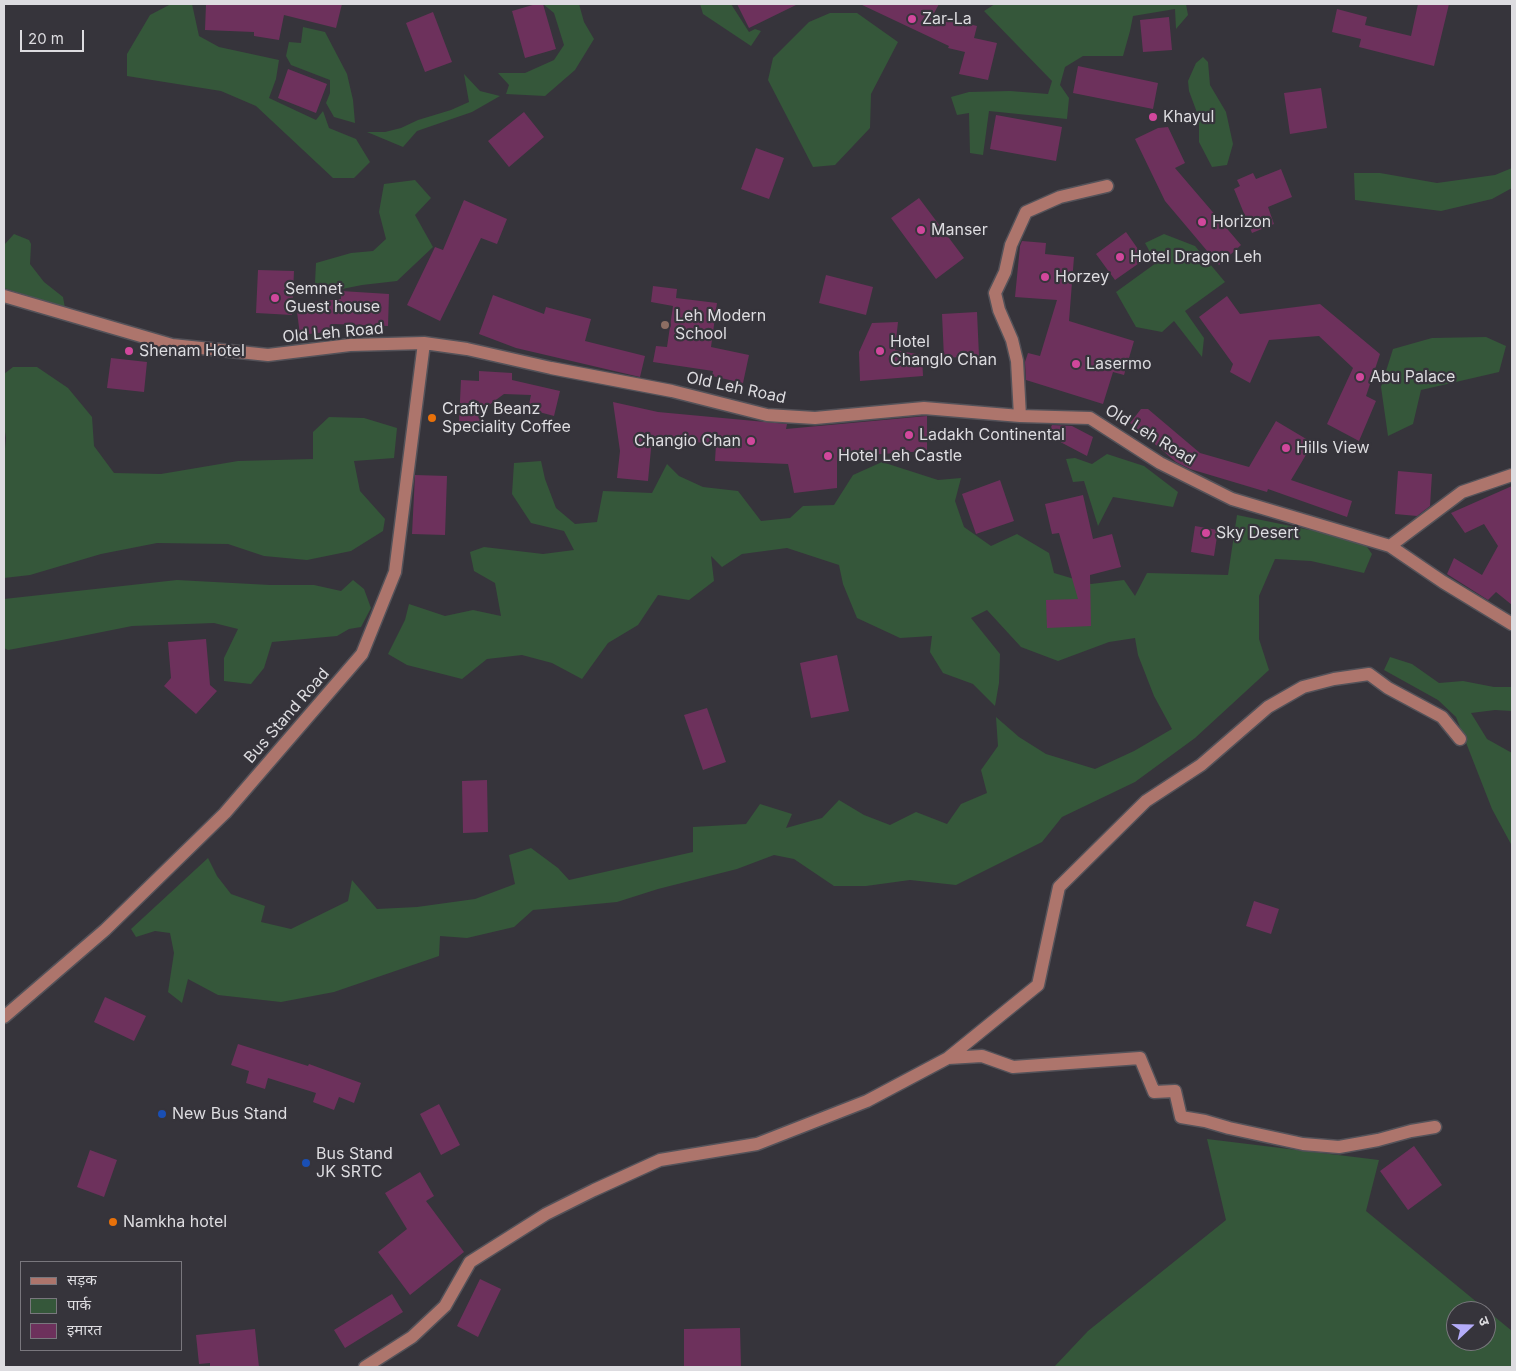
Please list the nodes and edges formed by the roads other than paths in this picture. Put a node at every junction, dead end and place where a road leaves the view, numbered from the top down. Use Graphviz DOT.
graph roads {
  1 [pos="1107,186"];
  2 [pos="4,296"];
  3 [pos="424,343"];
  4 [pos="1020,416"];
  5 [pos="1512,475"];
  6 [pos="1390,546"];
  7 [pos="1512,624"];
  8 [pos="1460,739"];
  9 [pos="4,1018"];
  10 [pos="948,1058"];
  11 [pos="1435,1128"];
  12 [pos="365,1367"];
  1 -- 4 [label="street"];
  2 -- 3 [label="street, Old Leh Road"];
  3 -- 4 [label="street, Old Leh Road"];
  3 -- 9 [label="street, Bus Stand Road"];
  4 -- 6 [label="street, Old Leh Road"];
  5 -- 6 [label="street"];
  6 -- 7 [label="street, Old Leh Road"];
  8 -- 10 [label="street"];
  10 -- 11 [label="street"];
  10 -- 12 [label="street"];
}
